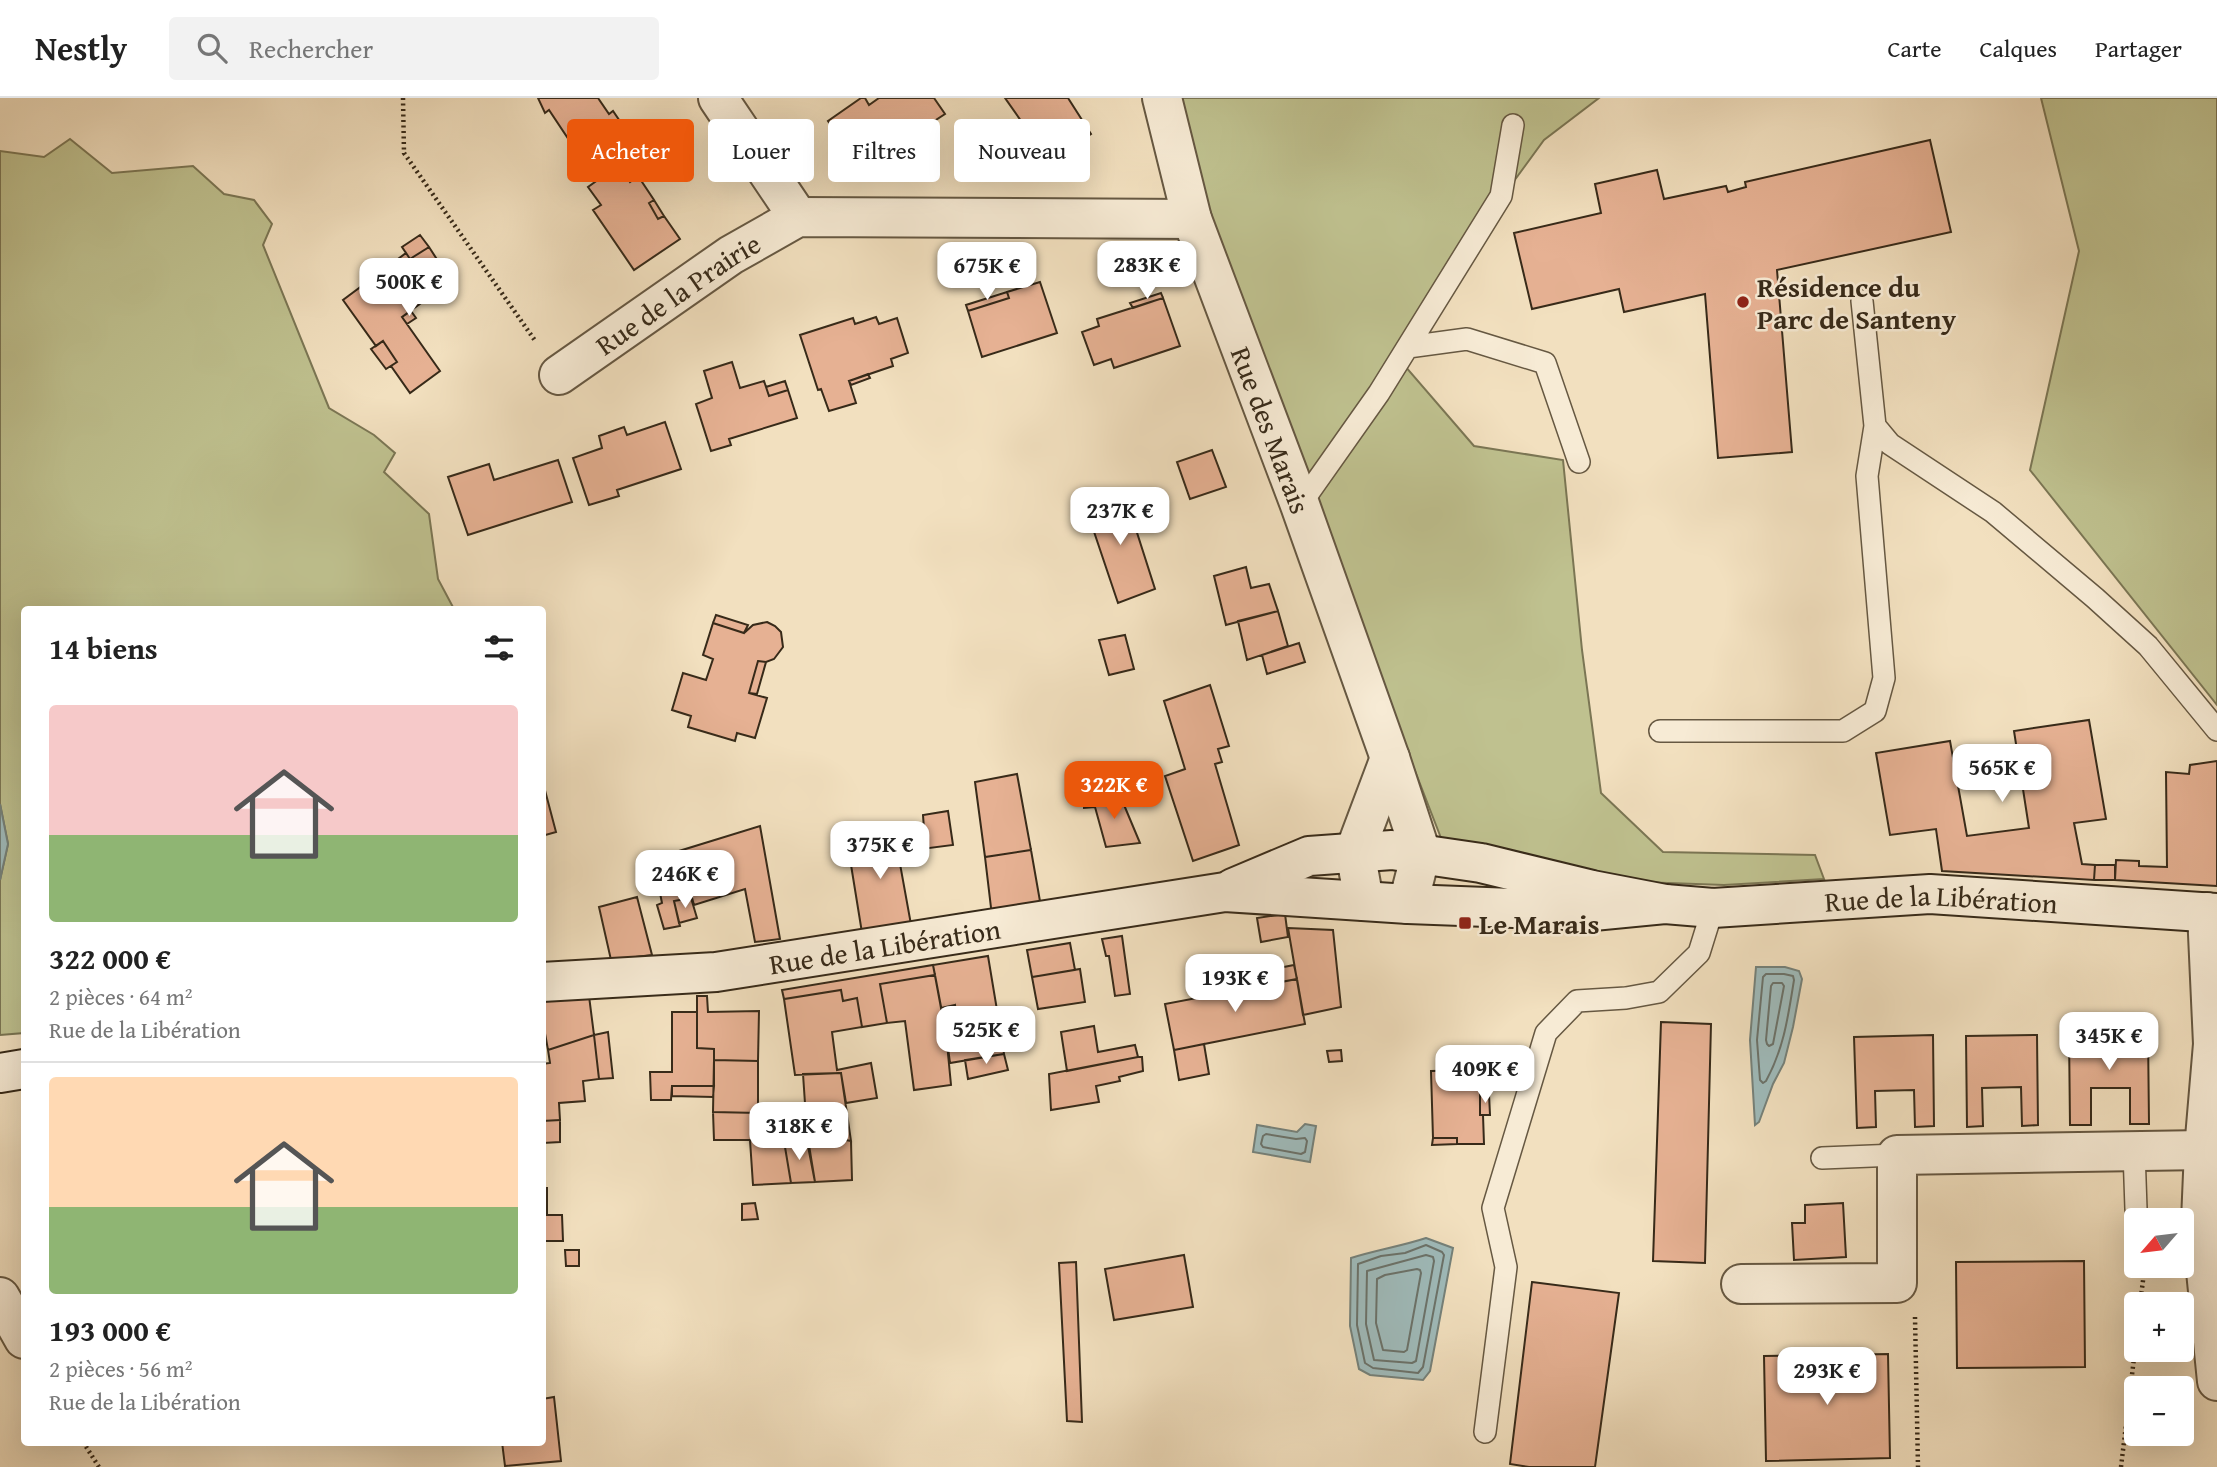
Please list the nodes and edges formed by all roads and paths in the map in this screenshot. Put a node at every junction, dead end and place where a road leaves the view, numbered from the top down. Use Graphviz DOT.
graph roads {
  1 [pos="403,98"];
  2 [pos="718,98"];
  3 [pos="1162,98"];
  4 [pos="1513,125"];
  5 [pos="799,217"];
  6 [pos="1192,219"];
  7 [pos="1862,301"];
  8 [pos="1408,347"];
  9 [pos="559,375"];
  10 [pos="1875,426"];
  11 [pos="1579,462"];
  12 [pos="1300,505"];
  13 [pos="2217,730"];
  14 [pos="1660,731"];
  15 [pos="1390,758"];
  16 [pos="1355,851"];
  17 [pos="1421,853"];
  18 [pos="1225,892"];
  19 [pos="1364,901"];
  20 [pos="1408,904"];
  21 [pos="1665,904"];
  22 [pos="1713,908"];
  23 [pos="2212,913"];
  24 [pos="546,982"];
  25 [pos="2215,1041"];
  26 [pos="21,1070"];
  27 [pos="0,1073"];
  28 [pos="2204,1150"];
  29 [pos="2134,1151"];
  30 [pos="1897,1155"];
  31 [pos="1822,1158"];
  32 [pos="2136,1208"];
  33 [pos="1741,1284"];
  34 [pos="0,1297"];
  35 [pos="21,1334"];
  36 [pos="2134,1362"];
  37 [pos="2217,1381"];
  38 [pos="1485,1432"];
  39 [pos="86,1446"];
  40 [pos="99,1467"];
  41 [pos="2121,1467"];
  1 -- 9 [label="path"];
  2 -- 5 [label="street"];
  3 -- 6 [label="street, Rue des Marais"];
  4 -- 8 [label="lane"];
  5 -- 6 [label="street, Rue de la Prairie"];
  5 -- 9 [label="street, Rue de la Prairie"];
  6 -- 12 [label="street, Rue des Marais"];
  7 -- 10 [label="lane"];
  8 -- 11 [label="lane"];
  8 -- 12 [label="lane"];
  10 -- 13 [label="lane"];
  10 -- 14 [label="lane"];
  12 -- 15 [label="street, Rue des Marais"];
  15 -- 16 [label="street"];
  15 -- 17 [label="street, Rue des Marais"];
  16 -- 17 [label="street, Rue de la Libération"];
  16 -- 18 [label="street, Rue de la Libération"];
  16 -- 19 [label="street"];
  17 -- 20 [label="street"];
  17 -- 21 [label="street, Rue de la Libération"];
  18 -- 19 [label="street, Rue de la Libération"];
  18 -- 24 [label="street, Rue de la Libération"];
  19 -- 20 [label="street, Rue de la Libération"];
  20 -- 21 [label="street, Rue de la Libération"];
  21 -- 22 [label="street, Rue de la Libération"];
  22 -- 23 [label="street, Rue de la Libération"];
  22 -- 38 [label="lane"];
  23 -- 25 [label="street"];
  25 -- 28 [label="street"];
  26 -- 27 [label="street"];
  28 -- 29 [label="street"];
  28 -- 37 [label="street"];
  29 -- 30 [label="street"];
  29 -- 32 [label="lane"];
  30 -- 31 [label="lane"];
  30 -- 33 [label="street"];
  34 -- 35 [label="street"];
  36 -- 41 [label="path"];
  39 -- 40 [label="path"];
}
